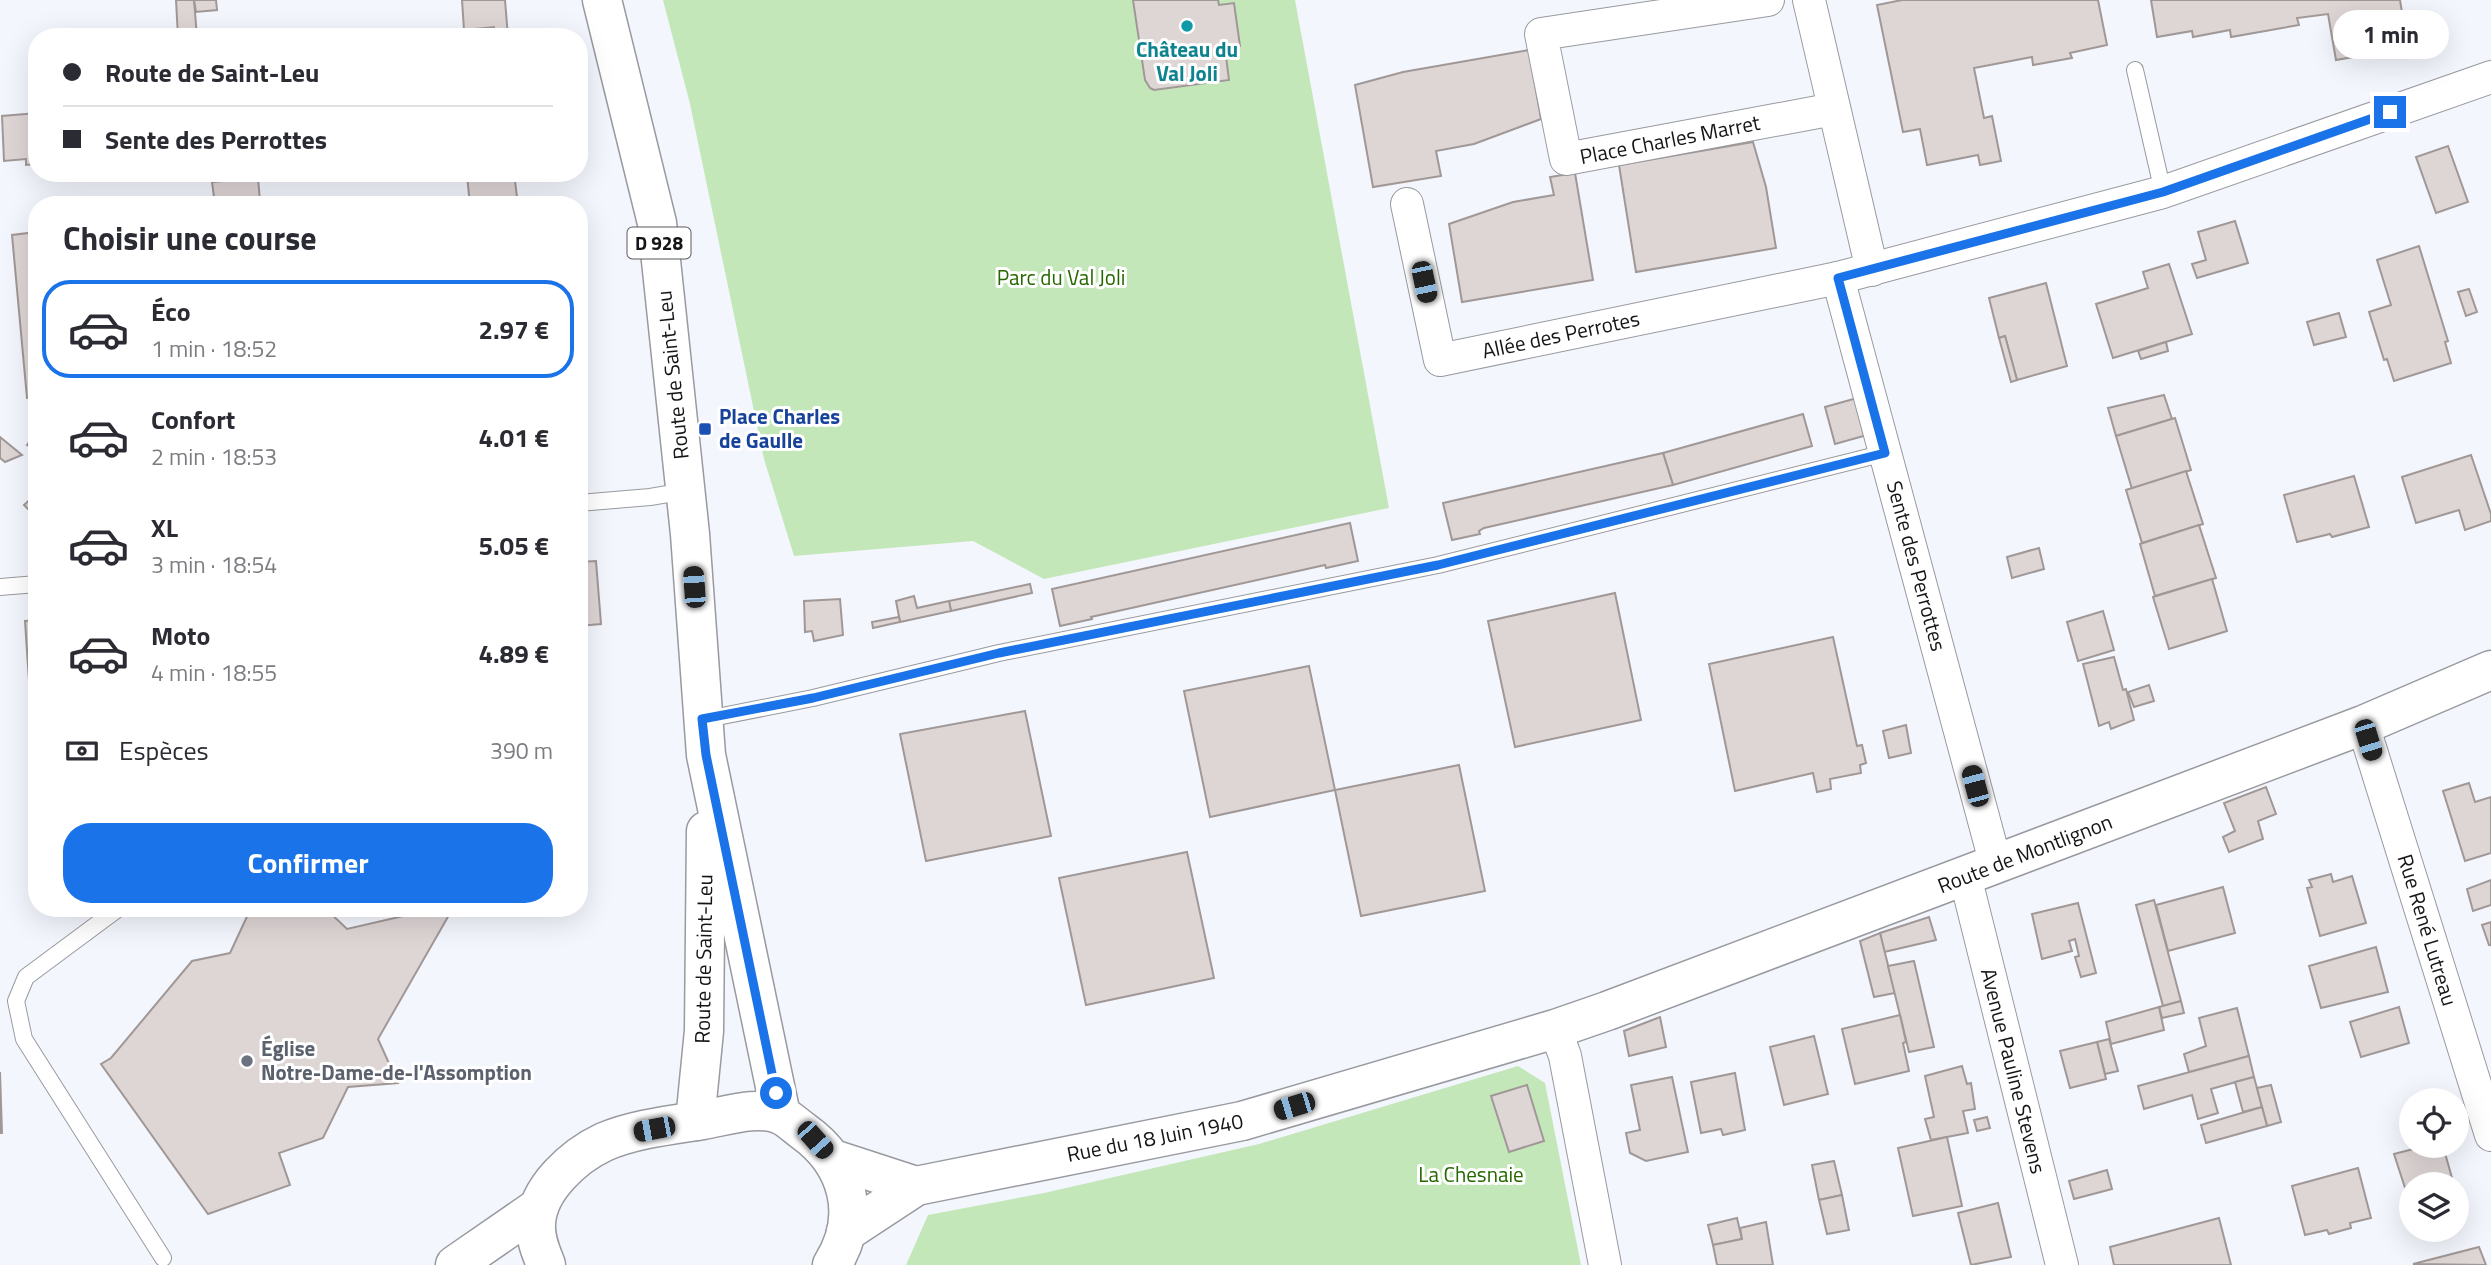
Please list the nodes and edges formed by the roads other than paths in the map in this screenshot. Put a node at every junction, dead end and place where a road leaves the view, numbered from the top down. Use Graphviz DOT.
graph roads {
  1 [pos="603,0"];
  2 [pos="1768,0"];
  3 [pos="1808,0"];
  4 [pos="2135,70"];
  5 [pos="2491,77"];
  6 [pos="1834,109"];
  7 [pos="2163,192"];
  8 [pos="1407,204"];
  9 [pos="1872,270"];
  10 [pos="1838,278"];
  11 [pos="1885,453"];
  12 [pos="686,491"];
  13 [pos="588,502"];
  14 [pos="28,585"];
  15 [pos="0,587"];
  16 [pos="2491,670"];
  17 [pos="2363,725"];
  18 [pos="704,737"];
  19 [pos="1981,871"];
  20 [pos="107,917"];
  21 [pos="1555,1029"];
  22 [pos="781,1115"];
  23 [pos="695,1121"];
  24 [pos="2491,1135"];
  25 [pos="833,1159"];
  26 [pos="916,1186"];
  27 [pos="539,1207"];
  28 [pos="839,1249"];
  29 [pos="163,1258"];
  30 [pos="455,1265"];
  31 [pos="546,1265"];
  32 [pos="1605,1265"];
  33 [pos="2062,1265"];
  1 -- 12 [label="main road, Route de Saint-Leu / D 928"];
  2 -- 6 [label="street, Place Charles Marret"];
  3 -- 6 [label="street"];
  4 -- 7 [label="lane"];
  5 -- 7 [label="street"];
  6 -- 9 [label="street"];
  7 -- 9 [label="street"];
  8 -- 10 [label="street, Allée des Perrotes"];
  9 -- 10 [label="street"];
  10 -- 11 [label="street, Sente des Perrottes"];
  11 -- 18 [label="lane"];
  11 -- 19 [label="street, Sente des Perrottes"];
  12 -- 13 [label="lane"];
  12 -- 18 [label="main road, Route de Saint-Leu / D 928"];
  14 -- 15 [label="lane"];
  16 -- 17 [label="main road, Route de Montlignon"];
  17 -- 19 [label="main road, Route de Montlignon"];
  17 -- 24 [label="street, Rue René Lutreau"];
  18 -- 22 [label="main road, Route de Saint-Leu / D 928"];
  18 -- 23 [label="main road, Route de Saint-Leu / D 928"];
  19 -- 21 [label="main road, Route de Montlignon"];
  19 -- 33 [label="street, Avenue Pauline Stevens"];
  20 -- 29 [label="lane"];
  21 -- 26 [label="main road, Rue du 18 Juin 1940"];
  21 -- 32 [label="street"];
  22 -- 23 [label="main road"];
  22 -- 25 [label="main road"];
  23 -- 27 [label="main road"];
  25 -- 26 [label="main road, Rue du 18 Juin 1940"];
  25 -- 28 [label="main road"];
  26 -- 28 [label="main road"];
  27 -- 30 [label="main road"];
  27 -- 31 [label="main road"];
}
